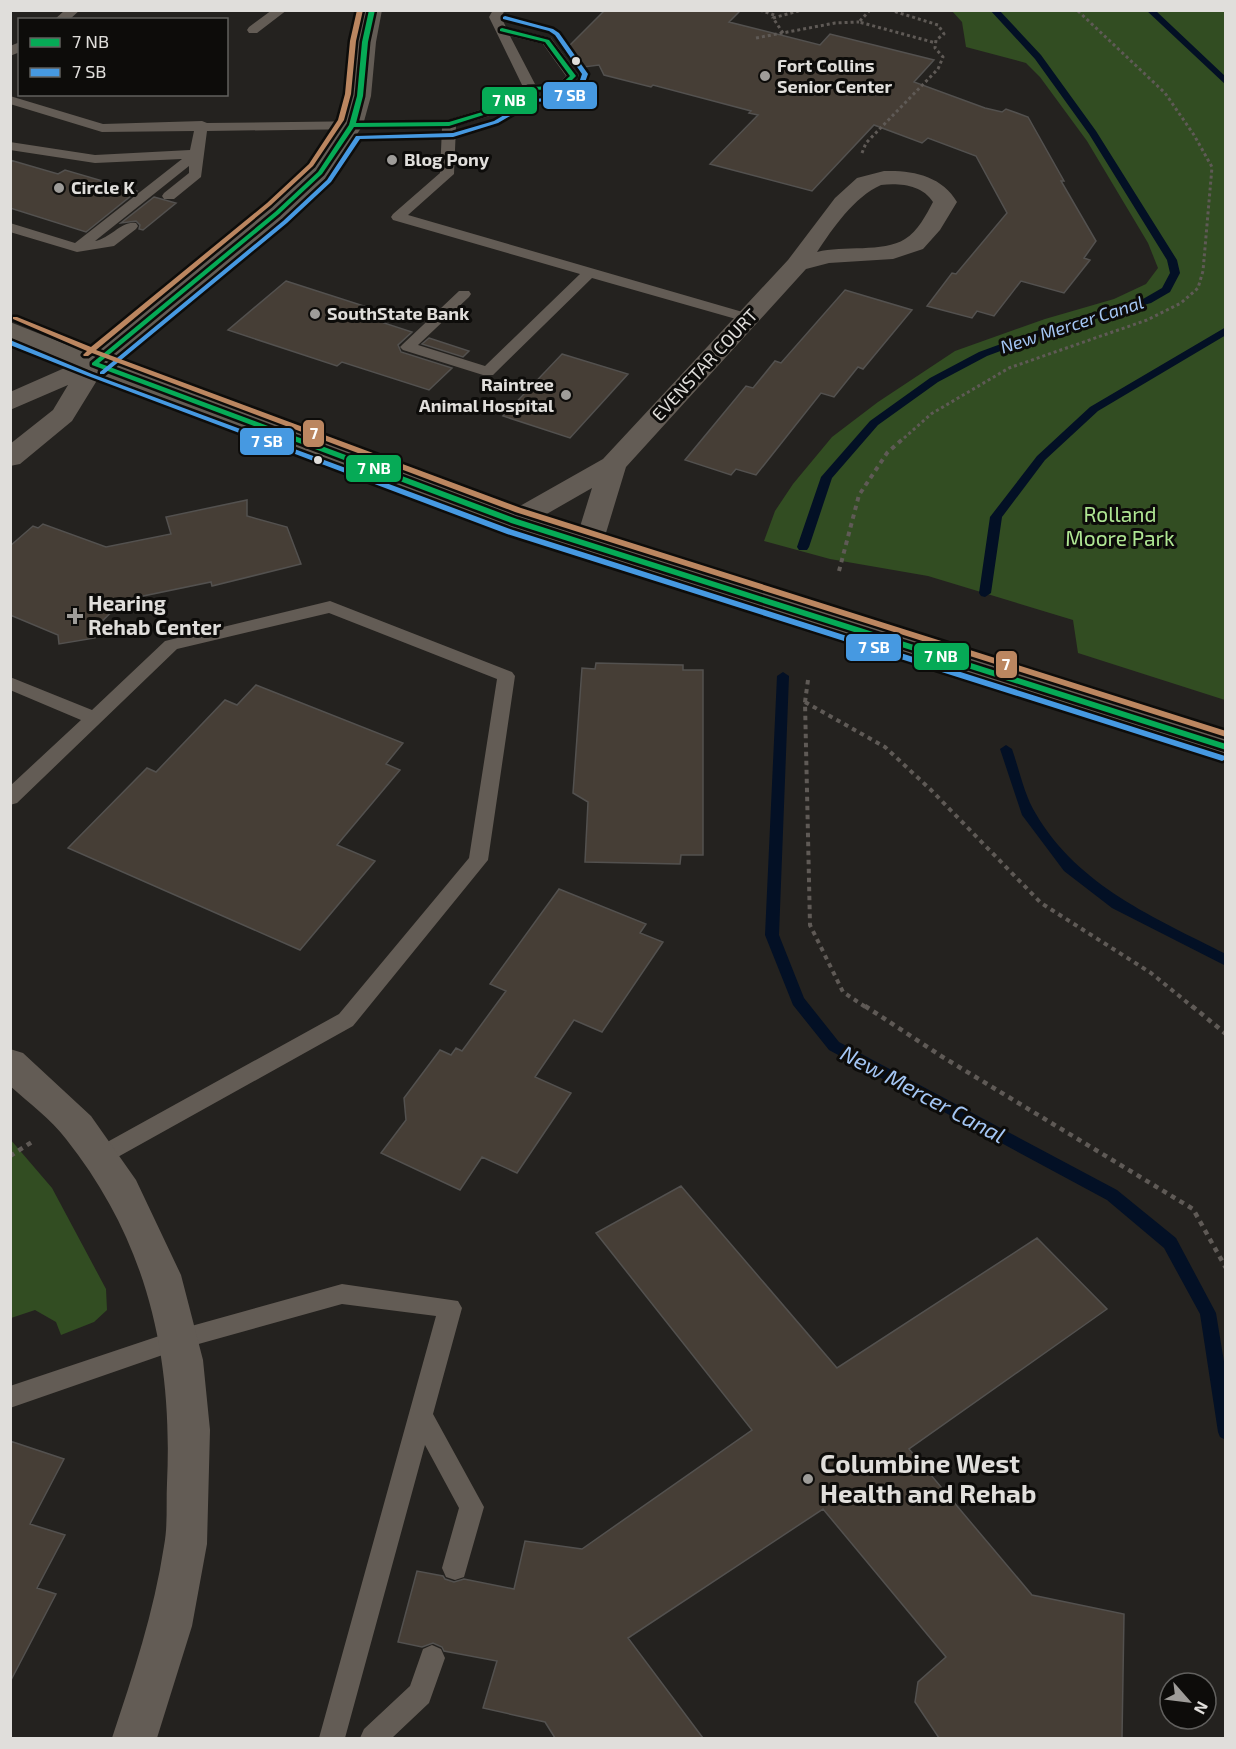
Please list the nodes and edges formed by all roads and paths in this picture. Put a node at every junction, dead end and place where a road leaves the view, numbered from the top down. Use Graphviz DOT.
graph roads {
  1 [pos="281,10"];
  2 [pos="372,10"];
  3 [pos="499,10"];
  4 [pos="760,10"];
  5 [pos="802,10"];
  6 [pos="870,10"];
  7 [pos="890,10"];
  8 [pos="1077,10"];
  9 [pos="777,16"];
  10 [pos="859,22"];
  11 [pos="253,30"];
  12 [pos="502,30"];
  13 [pos="783,33"];
  14 [pos="756,38"];
  15 [pos="936,43"];
  16 [pos="530,88"];
  17 [pos="13,103"];
  18 [pos="449,124"];
  19 [pos="202,125"];
  20 [pos="352,125"];
  21 [pos="98,144"];
  22 [pos="12,148"];
  23 [pos="196,154"];
  24 [pos="873,179"];
  25 [pos="169,196"];
  26 [pos="131,226"];
  27 [pos="10,227"];
  28 [pos="77,248"];
  29 [pos="796,264"];
  30 [pos="590,272"];
  31 [pos="464,294"];
  32 [pos="748,318"];
  33 [pos="10,329"];
  34 [pos="94,364"];
  35 [pos="10,402"];
  36 [pos="10,459"];
  37 [pos="613,465"];
  38 [pos="514,521"];
  39 [pos="588,546"];
  40 [pos="839,571"];
  41 [pos="808,680"];
  42 [pos="10,683"];
  43 [pos="806,702"];
  44 [pos="94,718"];
  45 [pos="1226,747"];
  46 [pos="10,798"];
  47 [pos="1226,1034"];
  48 [pos="10,1063"];
  49 [pos="99,1157"];
  50 [pos="1226,1268"];
  51 [pos="177,1340"];
  52 [pos="10,1397"];
  53 [pos="422,1417"];
  54 [pos="455,1568"];
  55 [pos="432,1658"];
  56 [pos="135,1738"];
  57 [pos="332,1738"];
  58 [pos="373,1738"];
  1 -- 11 [label="lane"];
  2 -- 20 [label="street"];
  3 -- 12 [label="lane"];
  4 -- 9 [label="path"];
  5 -- 9 [label="path"];
  6 -- 10 [label="path"];
  7 -- 15 [label="path"];
  8 -- 40 [label="path"];
  9 -- 13 [label="path"];
  10 -- 13 [label="path"];
  10 -- 15 [label="path"];
  12 -- 16 [label="lane"];
  12 -- 16 [label="lane"];
  13 -- 14 [label="path"];
  15 -- 24 [label="path"];
  16 -- 18 [label="lane"];
  17 -- 21 [label="lane"];
  18 -- 20 [label="lane"];
  18 -- 30 [label="lane"];
  19 -- 20 [label="lane"];
  19 -- 21 [label="lane"];
  19 -- 23 [label="lane"];
  20 -- 34 [label="street"];
  21 -- 22 [label="lane"];
  21 -- 23 [label="lane"];
  23 -- 25 [label="lane"];
  23 -- 28 [label="lane"];
  24 -- 29 [label="street, EVENSTAR COURT"];
  24 -- 29 [label="street"];
  26 -- 28 [label="lane"];
  27 -- 28 [label="lane"];
  29 -- 32 [label="street, EVENSTAR COURT"];
  30 -- 31 [label="lane"];
  30 -- 32 [label="lane"];
  32 -- 37 [label="street, EVENSTAR COURT"];
  33 -- 34 [label="main road"];
  34 -- 35 [label="street"];
  34 -- 36 [label="street"];
  34 -- 38 [label="main road"];
  37 -- 38 [label="street, EVENSTAR COURT"];
  37 -- 39 [label="street, EVENSTAR COURT"];
  38 -- 39 [label="main road"];
  39 -- 45 [label="main road"];
  41 -- 43 [label="path"];
  42 -- 44 [label="lane"];
  43 -- 47 [label="path"];
  43 -- 50 [label="path"];
  44 -- 46 [label="lane"];
  44 -- 49 [label="lane"];
  48 -- 49 [label="street"];
  49 -- 51 [label="street"];
  51 -- 52 [label="lane"];
  51 -- 53 [label="lane"];
  51 -- 56 [label="street"];
  53 -- 54 [label="lane"];
  53 -- 57 [label="lane"];
  55 -- 58 [label="lane"];
}
